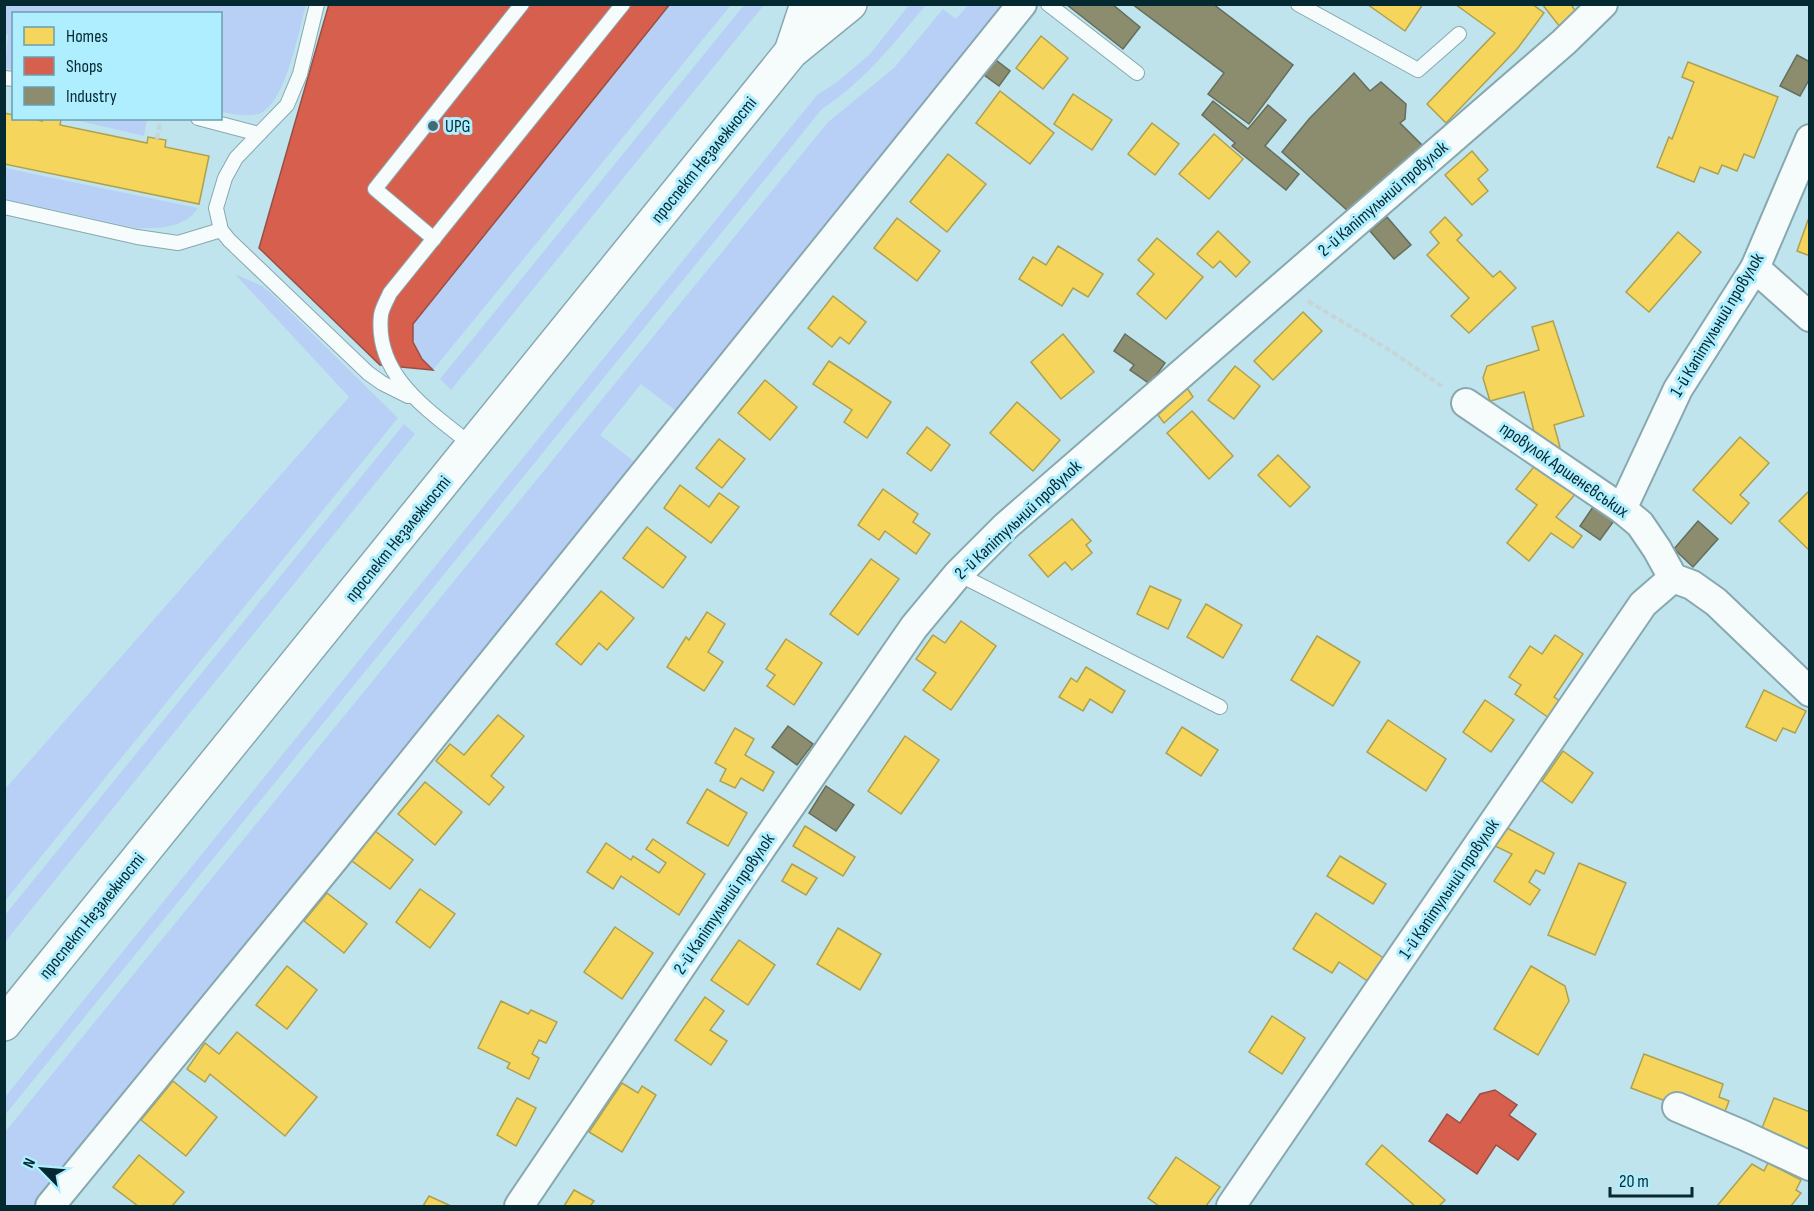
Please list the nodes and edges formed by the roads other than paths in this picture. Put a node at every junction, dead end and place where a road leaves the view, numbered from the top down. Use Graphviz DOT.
graph roads {
  1 [pos="317,4"];
  2 [pos="522,4"];
  3 [pos="623,4"];
  4 [pos="807,4"];
  5 [pos="850,4"];
  6 [pos="1022,4"];
  7 [pos="1048,4"];
  8 [pos="1298,4"];
  9 [pos="1603,4"];
  10 [pos="1459,34"];
  11 [pos="791,52"];
  12 [pos="1137,73"];
  13 [pos="206,120"];
  14 [pos="259,134"];
  15 [pos="1809,139"];
  16 [pos="4,207"];
  17 [pos="221,230"];
  18 [pos="434,239"];
  19 [pos="1755,268"];
  20 [pos="1809,317"];
  21 [pos="417,400"];
  22 [pos="1466,403"];
  23 [pos="473,446"];
  24 [pos="1622,509"];
  25 [pos="958,574"];
  26 [pos="1673,578"];
  27 [pos="1809,692"];
  28 [pos="1220,707"];
  29 [pos="5,1023"];
  30 [pos="1677,1107"];
  31 [pos="1809,1166"];
  32 [pos="50,1206"];
  33 [pos="519,1206"];
  34 [pos="1231,1206"];
  1 -- 14 [label="lane"];
  2 -- 18 [label="lane"];
  3 -- 18 [label="lane"];
  4 -- 11 [label="main road, проспект Незалежності"];
  5 -- 11 [label="main road, проспект Незалежності"];
  6 -- 32 [label="street"];
  7 -- 12 [label="lane"];
  8 -- 10 [label="lane"];
  9 -- 25 [label="street, 2-й Капітульний провулок"];
  11 -- 23 [label="main road, проспект Незалежності"];
  13 -- 14 [label="lane"];
  14 -- 17 [label="lane"];
  15 -- 19 [label="street, 1-й Капітульний провулок"];
  16 -- 17 [label="lane"];
  17 -- 21 [label="lane"];
  18 -- 21 [label="lane"];
  19 -- 20 [label="street"];
  19 -- 24 [label="street, 1-й Капітульний провулок"];
  21 -- 23 [label="lane"];
  22 -- 24 [label="street, провулок Аршенєвських"];
  23 -- 29 [label="main road, проспект Незалежності"];
  24 -- 26 [label="street, провулок Аршенєвських"];
  25 -- 28 [label="lane"];
  25 -- 33 [label="street, 2-й Капітульний провулок"];
  26 -- 27 [label="street"];
  26 -- 34 [label="street, 1-й Капітульний провулок"];
  30 -- 31 [label="street"];
}
